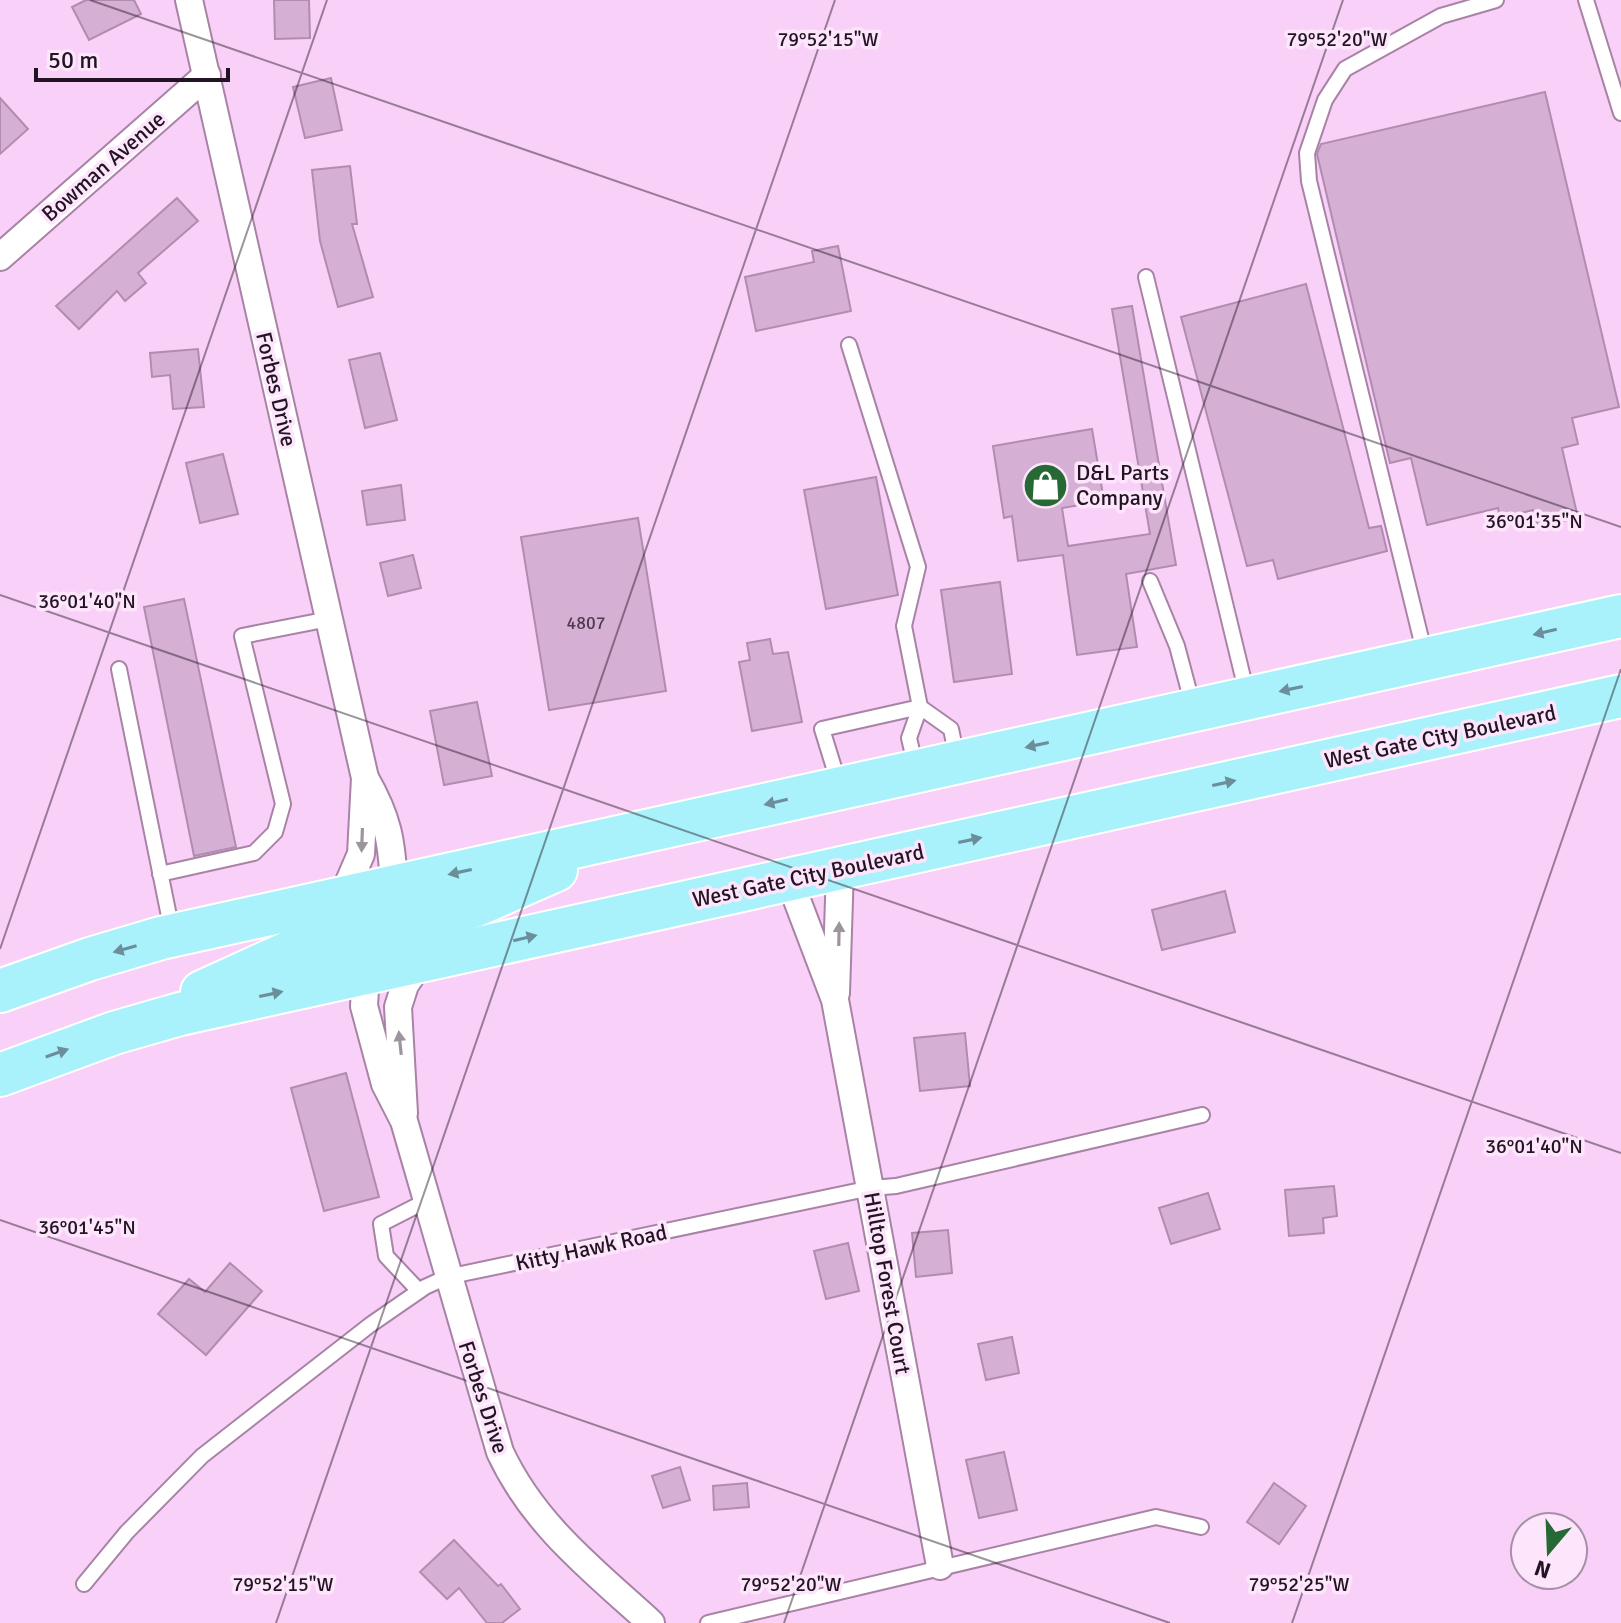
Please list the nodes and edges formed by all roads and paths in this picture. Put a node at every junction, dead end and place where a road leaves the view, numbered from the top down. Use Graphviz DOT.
graph roads {
  1 [pos="189,0"];
  2 [pos="1496,0"];
  3 [pos="1586,0"];
  4 [pos="207,75"];
  5 [pos="1621,113"];
  6 [pos="0,257"];
  7 [pos="1146,277"];
  8 [pos="849,345"];
  9 [pos="1150,581"];
  10 [pos="1621,616"];
  11 [pos="329,619"];
  12 [pos="1426,659"];
  13 [pos="119,669"];
  14 [pos="1621,696"];
  15 [pos="1248,698"];
  16 [pos="920,707"];
  17 [pos="1194,710"];
  18 [pos="958,762"];
  19 [pos="917,771"];
  20 [pos="365,778"];
  21 [pos="840,788"];
  22 [pos="645,831"];
  23 [pos="840,868"];
  24 [pos="160,874"];
  25 [pos="789,879"];
  26 [pos="394,887"];
  27 [pos="342,898"];
  28 [pos="173,936"];
  29 [pos="421,961"];
  30 [pos="366,973"];
  31 [pos="0,991"];
  32 [pos="835,1000"];
  33 [pos="114,1033"];
  34 [pos="0,1075"];
  35 [pos="1202,1115"];
  36 [pos="404,1121"];
  37 [pos="871,1188"];
  38 [pos="426,1201"];
  39 [pos="447,1277"];
  40 [pos="419,1291"];
  41 [pos="1201,1527"];
  42 [pos="940,1566"];
  43 [pos="84,1584"];
  44 [pos="651,1623"];
  45 [pos="708,1623"];
  1 -- 4 [label="street, Forbes Drive"];
  2 -- 12 [label="lane"];
  3 -- 5 [label="lane"];
  4 -- 6 [label="street, Bowman Avenue"];
  4 -- 11 [label="street, Forbes Drive"];
  7 -- 15 [label="lane"];
  8 -- 16 [label="lane"];
  9 -- 17 [label="lane"];
  10 -- 12 [label="main road, one-way"];
  11 -- 20 [label="street, Forbes Drive"];
  11 -- 24 [label="lane"];
  12 -- 15 [label="main road, one-way"];
  13 -- 24 [label="lane"];
  23 -- 14 [label="main road, West Gate City Boulevard, one-way"];
  15 -- 17 [label="main road"];
  16 -- 18 [label="lane"];
  16 -- 19 [label="lane"];
  16 -- 21 [label="lane"];
  17 -- 18 [label="main road, one-way"];
  18 -- 19 [label="main road"];
  19 -- 21 [label="main road"];
  20 -- 26 [label="street, Forbes Drive"];
  20 -- 27 [label="street, Forbes Drive, one-way"];
  21 -- 22 [label="main road, one-way"];
  22 -- 26 [label="main road, one-way"];
  22 -- 30 [label="main road"];
  23 -- 25 [label="main road, West Gate City Boulevard"];
  32 -- 23 [label="street, Hilltop Forest Court, one-way"];
  24 -- 28 [label="lane"];
  29 -- 25 [label="main road, West Gate City Boulevard, one-way"];
  25 -- 32 [label="street, Hilltop Forest Court"];
  26 -- 27 [label="main road"];
  26 -- 33 [label="main road"];
  27 -- 28 [label="main road"];
  28 -- 31 [label="main road, one-way"];
  29 -- 30 [label="main road, West Gate City Boulevard"];
  36 -- 29 [label="street, Forbes Drive, one-way"];
  33 -- 30 [label="main road, West Gate City Boulevard, one-way"];
  30 -- 36 [label="street, Forbes Drive"];
  32 -- 37 [label="street, Hilltop Forest Court"];
  34 -- 33 [label="main road, West Gate City Boulevard, one-way"];
  35 -- 37 [label="lane, Kitty Hawk Road"];
  36 -- 38 [label="street, Forbes Drive"];
  37 -- 39 [label="lane, Kitty Hawk Road"];
  37 -- 42 [label="street, Hilltop Forest Court"];
  38 -- 39 [label="street, Forbes Drive"];
  38 -- 40 [label="lane"];
  39 -- 40 [label="lane, Kitty Hawk Road"];
  39 -- 44 [label="street, Forbes Drive"];
  40 -- 43 [label="lane, Kitty Hawk Road"];
  41 -- 42 [label="lane"];
  42 -- 45 [label="lane"];
}
